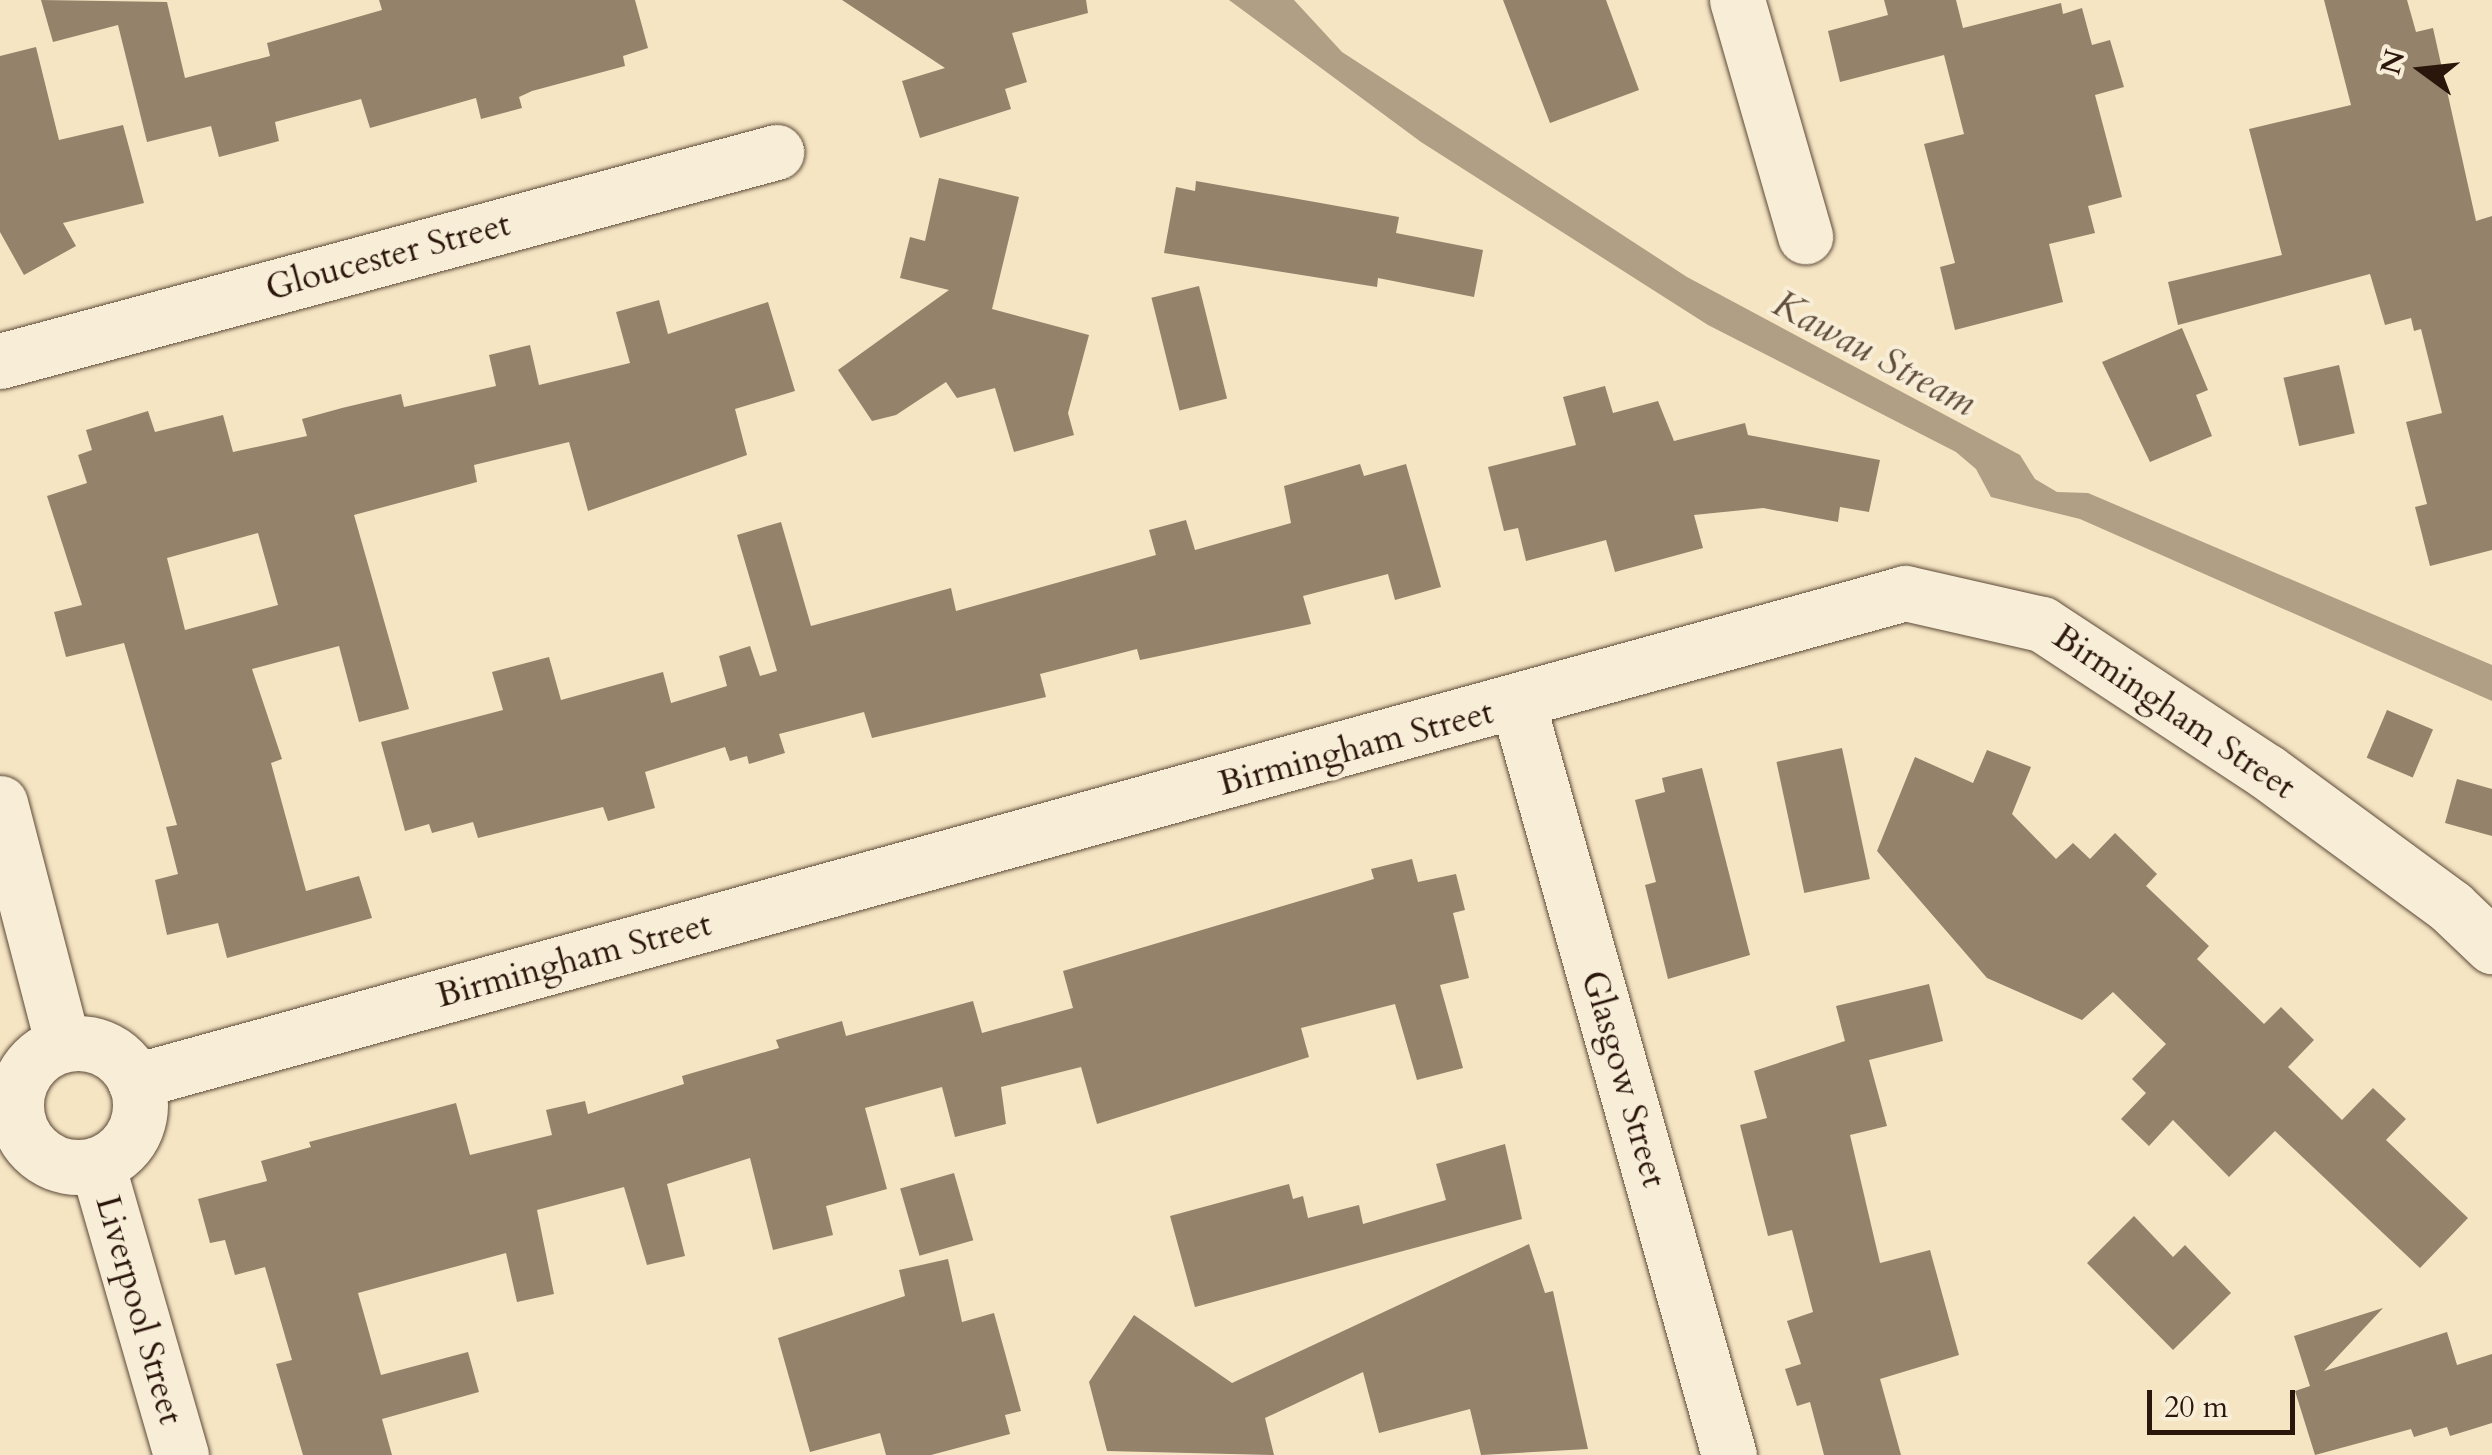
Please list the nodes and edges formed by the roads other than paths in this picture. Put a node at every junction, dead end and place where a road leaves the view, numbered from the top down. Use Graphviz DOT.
graph roads {
  1 [pos="1737,0"];
  2 [pos="776,152"];
  3 [pos="1805,236"];
  4 [pos="0,361"];
  5 [pos="1518,704"];
  6 [pos="0,803"];
  7 [pos="2492,946"];
  8 [pos="63,1044"];
  9 [pos="135,1081"];
  10 [pos="9,1121"];
  11 [pos="97,1164"];
  12 [pos="181,1455"];
  13 [pos="1729,1455"];
  1 -- 3 [label="street"];
  2 -- 4 [label="street, Gloucester Street"];
  5 -- 7 [label="street, Birmingham Street"];
  5 -- 9 [label="street, Birmingham Street"];
  5 -- 13 [label="street, Glasgow Street"];
  6 -- 8 [label="street"];
  8 -- 9 [label="street"];
  8 -- 10 [label="street"];
  9 -- 11 [label="street"];
  10 -- 11 [label="street"];
  11 -- 12 [label="street, Liverpool Street"];
}
